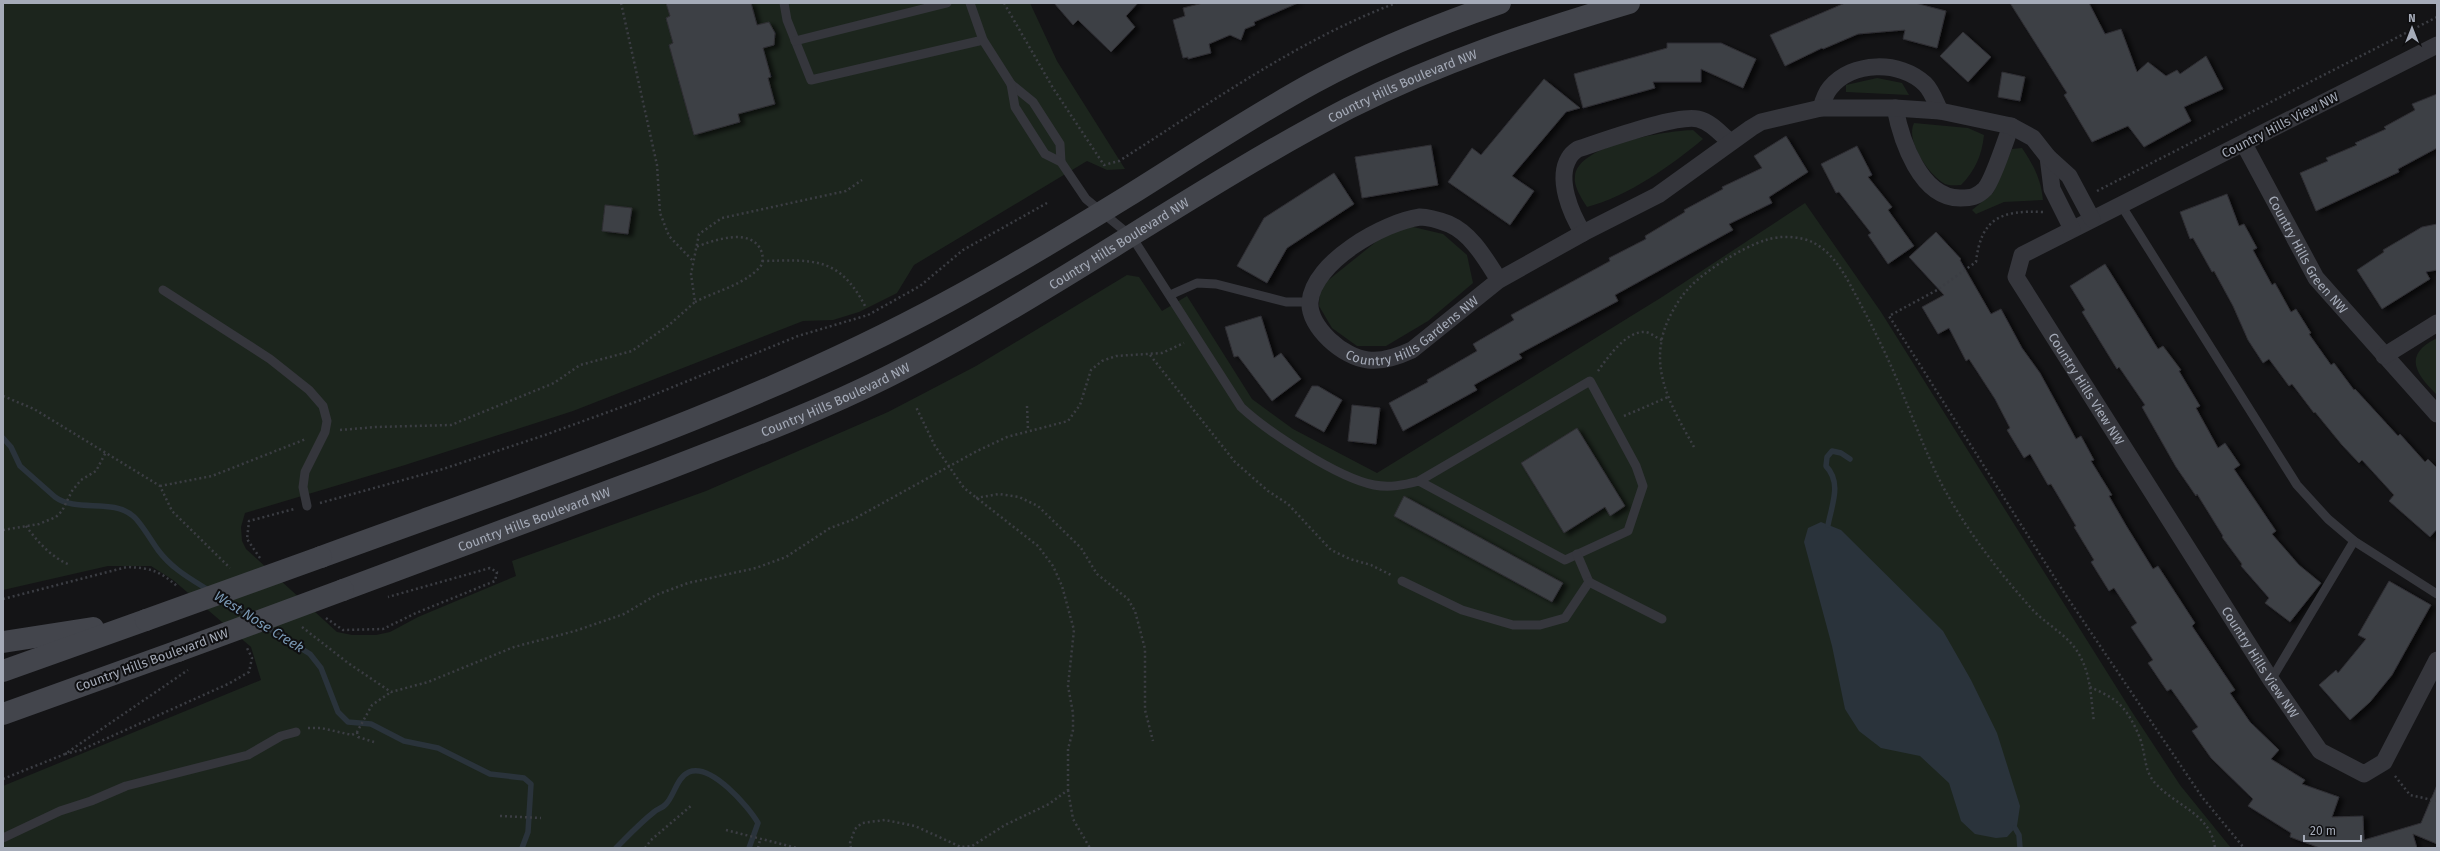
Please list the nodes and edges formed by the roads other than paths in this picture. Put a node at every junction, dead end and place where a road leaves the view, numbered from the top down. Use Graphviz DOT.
graph roads {
  1 [pos="784,3"];
  2 [pos="948,3"];
  3 [pos="970,3"];
  4 [pos="1500,3"];
  5 [pos="1629,3"];
  6 [pos="983,40"];
  7 [pos="795,41"];
  8 [pos="2437,45"];
  9 [pos="1011,84"];
  10 [pos="1821,108"];
  11 [pos="1895,108"];
  12 [pos="1940,111"];
  13 [pos="2011,126"];
  14 [pos="1730,142"];
  15 [pos="2244,144"];
  16 [pos="2048,157"];
  17 [pos="1061,162"];
  18 [pos="2121,205"];
  19 [pos="1103,211"];
  20 [pos="2092,219"];
  21 [pos="2072,229"];
  22 [pos="1583,233"];
  23 [pos="1132,237"];
  24 [pos="1499,280"];
  25 [pos="164,290"];
  26 [pos="1170,295"];
  27 [pos="1310,302"];
  28 [pos="2437,323"];
  29 [pos="2384,356"];
  30 [pos="2437,414"];
  31 [pos="1419,481"];
  32 [pos="307,506"];
  33 [pos="2354,541"];
  34 [pos="1577,554"];
  35 [pos="1402,581"];
  36 [pos="1589,582"];
  37 [pos="2437,594"];
  38 [pos="1662,619"];
  39 [pos="146,620"];
  40 [pos="3,642"];
  41 [pos="2437,660"];
  42 [pos="3,671"];
  43 [pos="2271,680"];
  44 [pos="3,714"];
  45 [pos="296,732"];
  46 [pos="3,838"];
  1 -- 7 [label="lane"];
  2 -- 7 [label="lane"];
  3 -- 6 [label="lane"];
  4 -- 19 [label="main road"];
  5 -- 23 [label="main road, Country Hills Boulevard NW"];
  6 -- 7 [label="lane"];
  6 -- 9 [label="lane"];
  8 -- 15 [label="street, Country Hills View NW"];
  9 -- 17 [label="lane"];
  9 -- 17 [label="lane"];
  10 -- 11 [label="street, Country Hills Gardens NW"];
  10 -- 12 [label="street"];
  10 -- 14 [label="street, Country Hills Gardens NW"];
  11 -- 12 [label="street, Country Hills Gardens NW"];
  11 -- 13 [label="street"];
  12 -- 13 [label="street, Country Hills Gardens NW"];
  13 -- 16 [label="street, Country Hills Gardens NW"];
  14 -- 22 [label="street, Country Hills Gardens NW"];
  14 -- 22 [label="street"];
  15 -- 18 [label="street, Country Hills View NW"];
  15 -- 29 [label="street, Country Hills Green NW"];
  16 -- 20 [label="street, Country Hills Gardens NW"];
  16 -- 21 [label="street"];
  17 -- 19 [label="lane"];
  18 -- 20 [label="street, Country Hills View NW"];
  18 -- 33 [label="lane"];
  19 -- 23 [label="lane"];
  19 -- 39 [label="main road, bridge"];
  20 -- 21 [label="street, Country Hills View NW"];
  21 -- 43 [label="street, Country Hills View NW"];
  22 -- 24 [label="street, Country Hills Gardens NW"];
  23 -- 26 [label="lane"];
  23 -- 44 [label="main road, Country Hills Boulevard NW, bridge"];
  24 -- 27 [label="street, Country Hills Gardens NW"];
  24 -- 27 [label="street"];
  25 -- 32 [label="lane"];
  26 -- 27 [label="lane"];
  26 -- 31 [label="lane"];
  28 -- 29 [label="street"];
  29 -- 30 [label="street, Country Hills Green NW"];
  31 -- 34 [label="lane"];
  31 -- 34 [label="lane"];
  33 -- 37 [label="lane"];
  33 -- 43 [label="lane"];
  34 -- 36 [label="lane"];
  35 -- 36 [label="lane"];
  36 -- 38 [label="lane"];
  39 -- 40 [label="main road"];
  39 -- 42 [label="main road"];
  41 -- 43 [label="street, Country Hills View NW"];
  45 -- 46 [label="lane"];
}
